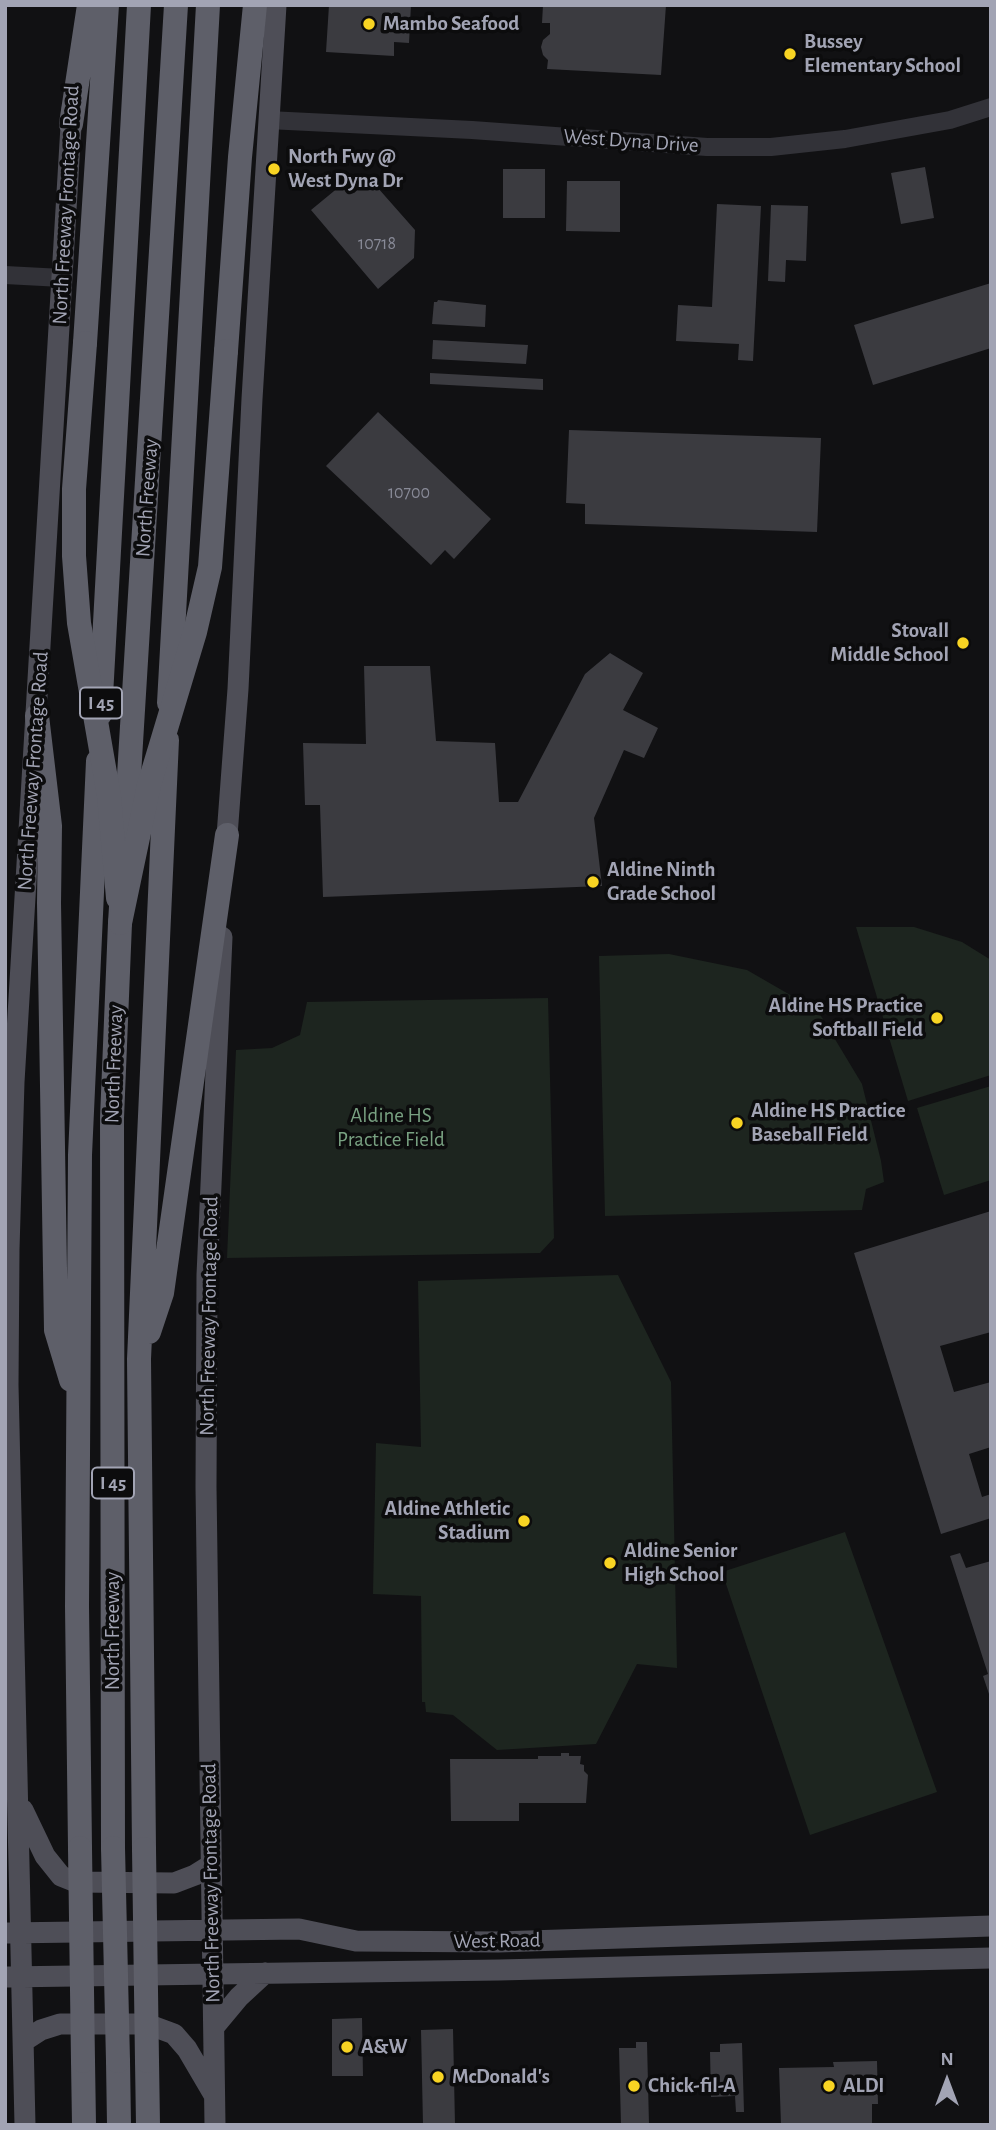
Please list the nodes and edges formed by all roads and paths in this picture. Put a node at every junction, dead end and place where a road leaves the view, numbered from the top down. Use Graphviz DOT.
graph roads {
  1 [pos="78,5"];
  2 [pos="89,5"];
  3 [pos="107,5"];
  4 [pos="139,5"];
  5 [pos="176,5"];
  6 [pos="208,5"];
  7 [pos="255,5"];
  8 [pos="276,5"];
  9 [pos="991,107"];
  10 [pos="268,120"];
  11 [pos="71,124"];
  12 [pos="5,275"];
  13 [pos="62,278"];
  14 [pos="37,716"];
  15 [pos="227,835"];
  16 [pos="120,923"];
  17 [pos="139,1359"];
  18 [pos="78,1401"];
  19 [pos="19,1802"];
  20 [pos="211,1865"];
  21 [pos="991,1926"];
  22 [pos="212,1930"];
  23 [pos="14,1933"];
  24 [pos="356,1941"];
  25 [pos="498,1942"];
  26 [pos="991,1958"];
  27 [pos="499,1970"];
  28 [pos="358,1972"];
  29 [pos="265,1973"];
  30 [pos="213,1974"];
  31 [pos="14,1977"];
  32 [pos="214,2026"];
  33 [pos="24,2041"];
  34 [pos="215,2097"];
  35 [pos="25,2125"];
  36 [pos="84,2125"];
  37 [pos="120,2125"];
  38 [pos="148,2125"];
  39 [pos="215,2125"];
  1 -- 11 [label="main road, North Freeway Frontage Road"];
  2 -- 11 [label="highway"];
  3 -- 16 [label="highway, bridge"];
  4 -- 18 [label="highway, North Freeway / I 45"];
  5 -- 16 [label="highway, North Freeway / I 45, bridge"];
  6 -- 17 [label="highway, North Freeway / I 45"];
  7 -- 16 [label="highway, bridge"];
  8 -- 10 [label="main road, North Freeway Frontage Road"];
  9 -- 10 [label="street, West Dyna Drive"];
  10 -- 15 [label="main road, North Freeway Frontage Road"];
  11 -- 13 [label="main road, North Freeway Frontage Road"];
  12 -- 13 [label="street"];
  13 -- 14 [label="main road, North Freeway Frontage Road"];
  14 -- 18 [label="highway"];
  14 -- 19 [label="main road, North Freeway Frontage Road"];
  15 -- 17 [label="highway"];
  15 -- 20 [label="main road, North Freeway Frontage Road"];
  16 -- 37 [label="highway, North Freeway / I 45, bridge"];
  17 -- 38 [label="highway, North Freeway / I 45, bridge"];
  18 -- 36 [label="highway, North Freeway / I 45, bridge"];
  19 -- 20 [label="main road"];
  19 -- 23 [label="main road, North Freeway Frontage Road"];
  20 -- 22 [label="main road, North Freeway Frontage Road"];
  21 -- 25 [label="main road, West Road"];
  22 -- 23 [label="main road, West Road"];
  22 -- 24 [label="main road, West Road"];
  22 -- 30 [label="main road, North Freeway Frontage Road"];
  23 -- 31 [label="main road, North Freeway Frontage Road"];
  24 -- 25 [label="main road, West Road"];
  24 -- 28 [label="main road"];
  25 -- 27 [label="main road"];
  26 -- 27 [label="main road, West Road"];
  27 -- 28 [label="main road, West Road"];
  28 -- 29 [label="main road, West Road"];
  29 -- 30 [label="main road, West Road"];
  29 -- 32 [label="main road"];
  30 -- 31 [label="main road, West Road"];
  30 -- 32 [label="main road, North Freeway Frontage Road"];
  31 -- 33 [label="main road, North Freeway Frontage Road"];
  32 -- 34 [label="main road, North Freeway Frontage Road"];
  33 -- 34 [label="main road"];
  33 -- 35 [label="main road, North Freeway Frontage Road"];
  34 -- 39 [label="main road, North Freeway Frontage Road"];
}
